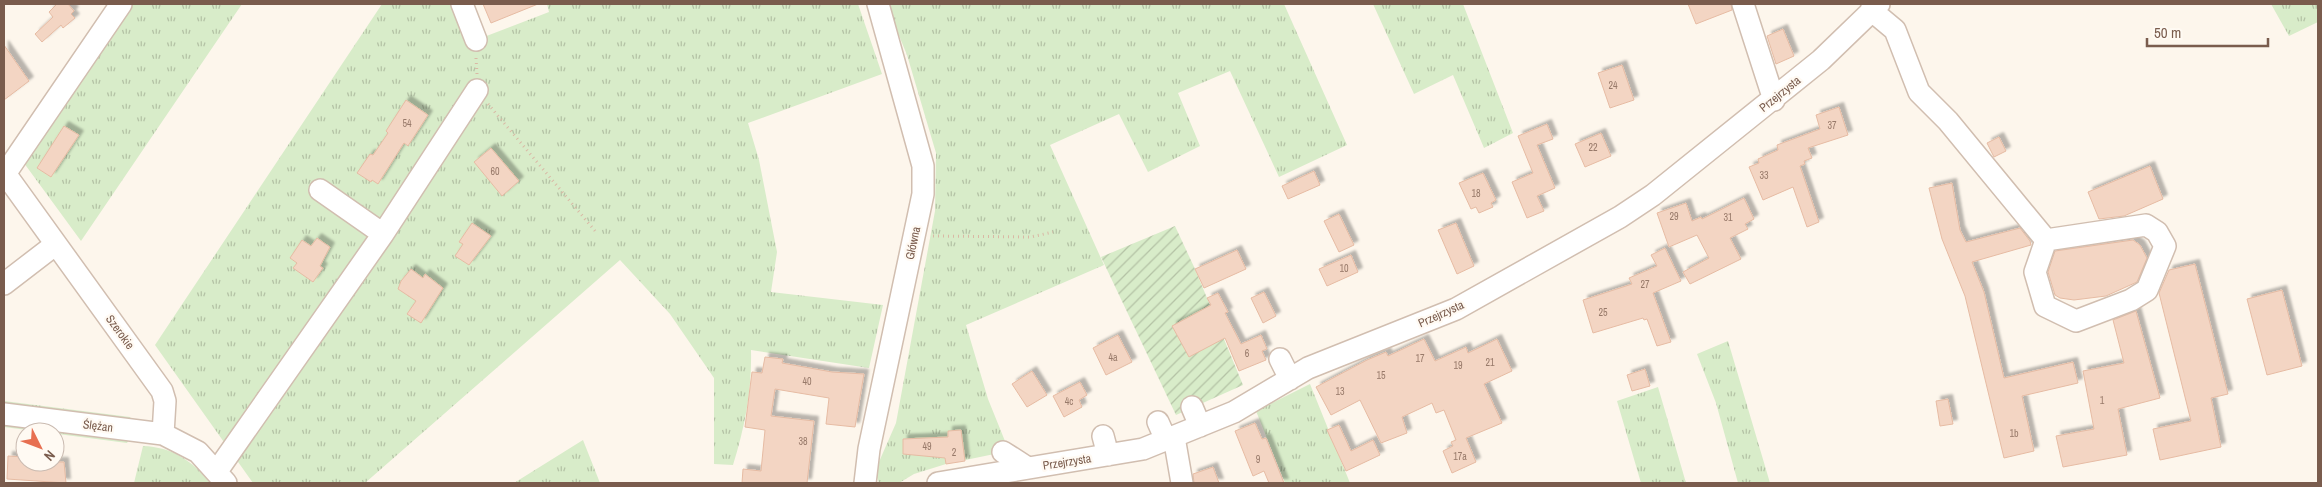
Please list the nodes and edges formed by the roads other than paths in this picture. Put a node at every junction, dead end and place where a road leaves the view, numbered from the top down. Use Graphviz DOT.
graph roads {
  1 [pos="121,4"];
  2 [pos="462,4"];
  3 [pos="878,4"];
  4 [pos="1743,4"];
  5 [pos="1874,6"];
  6 [pos="476,40"];
  7 [pos="477,90"];
  8 [pos="1774,100"];
  9 [pos="4,173"];
  10 [pos="320,190"];
  11 [pos="383,234"];
  12 [pos="2046,240"];
  13 [pos="56,244"];
  14 [pos="4,284"];
  15 [pos="1280,359"];
  16 [pos="1290,379"];
  17 [pos="4,414"];
  18 [pos="1166,433"];
  19 [pos="163,434"];
  20 [pos="1003,452"];
  21 [pos="1023,474"];
  22 [pos="222,477"];
  23 [pos="865,483"];
  24 [pos="938,483"];
  25 [pos="1182,483"];
  1 -- 9 [label="street"];
  2 -- 6 [label="street"];
  3 -- 23 [label="street, Główna"];
  4 -- 8 [label="street"];
  5 -- 8 [label="street, Przejrzysta"];
  5 -- 12 [label="street"];
  7 -- 11 [label="street"];
  8 -- 16 [label="street, Przejrzysta"];
  9 -- 13 [label="street, Szerokie"];
  10 -- 11 [label="street"];
  11 -- 22 [label="street"];
  12 -- 12 [label="street"];
  13 -- 14 [label="street"];
  13 -- 19 [label="street, Szerokie"];
  15 -- 16 [label="street"];
  16 -- 18 [label="street, Przejrzysta"];
  17 -- 19 [label="street, Ślężan"];
  18 -- 21 [label="street, Przejrzysta"];
  18 -- 25 [label="street"];
  19 -- 22 [label="street"];
  20 -- 21 [label="street"];
  21 -- 24 [label="street, Przejrzysta"];
}
